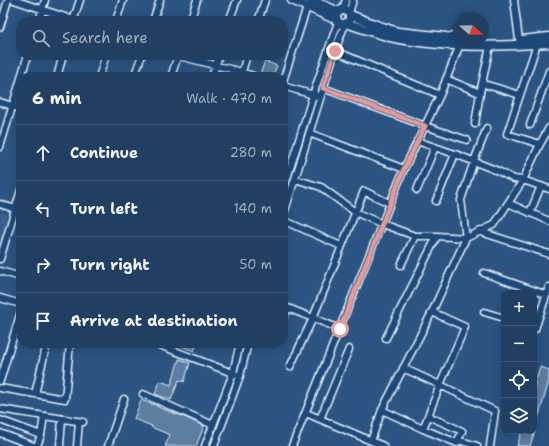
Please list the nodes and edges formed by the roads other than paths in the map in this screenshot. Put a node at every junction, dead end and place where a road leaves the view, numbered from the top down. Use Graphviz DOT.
graph roads {
  1 [pos="8,0"];
  2 [pos="14,0"];
  3 [pos="45,0"];
  4 [pos="80,0"];
  5 [pos="123,0"];
  6 [pos="160,0"];
  7 [pos="197,0"];
  8 [pos="237,0"];
  9 [pos="265,0"];
  10 [pos="292,0"];
  11 [pos="346,0"];
  12 [pos="353,0"];
  13 [pos="514,0"];
  14 [pos="309,4"];
  15 [pos="42,10"];
  16 [pos="40,16"];
  17 [pos="59,16"];
  18 [pos="75,16"];
  19 [pos="118,16"];
  20 [pos="155,16"];
  21 [pos="192,16"];
  22 [pos="231,16"];
  23 [pos="260,16"];
  24 [pos="343,17"];
  25 [pos="0,27"];
  26 [pos="549,37"];
  27 [pos="453,40"];
  28 [pos="489,40"];
  29 [pos="519,40"];
  30 [pos="549,43"];
  31 [pos="537,44"];
  32 [pos="490,46"];
  33 [pos="458,48"];
  34 [pos="335,51"];
  35 [pos="26,60"];
  36 [pos="61,60"];
  37 [pos="104,60"];
  38 [pos="140,60"];
  39 [pos="176,60"];
  40 [pos="195,60"];
  41 [pos="218,60"];
  42 [pos="246,60"];
  43 [pos="216,66"];
  44 [pos="549,71"];
  45 [pos="23,72"];
  46 [pos="58,72"];
  47 [pos="101,72"];
  48 [pos="136,72"];
  49 [pos="172,72"];
  50 [pos="214,72"];
  51 [pos="242,72"];
  52 [pos="286,72"];
  53 [pos="446,79"];
  54 [pos="487,85"];
  55 [pos="288,88"];
  56 [pos="323,88"];
  57 [pos="16,93"];
  58 [pos="480,93"];
  59 [pos="313,95"];
  60 [pos="440,95"];
  61 [pos="520,95"];
  62 [pos="320,97"];
  63 [pos="0,102"];
  64 [pos="12,106"];
  65 [pos="16,107"];
  66 [pos="476,124"];
  67 [pos="530,125"];
  68 [pos="425,126"];
  69 [pos="487,128"];
  70 [pos="549,128"];
  71 [pos="309,133"];
  72 [pos="466,140"];
  73 [pos="418,141"];
  74 [pos="540,144"];
  75 [pos="0,147"];
  76 [pos="435,147"];
  77 [pos="454,154"];
  78 [pos="474,161"];
  79 [pos="404,169"];
  80 [pos="288,175"];
  81 [pos="295,179"];
  82 [pos="523,180"];
  83 [pos="541,186"];
  84 [pos="549,189"];
  85 [pos="417,190"];
  86 [pos="436,201"];
  87 [pos="288,202"];
  88 [pos="389,203"];
  89 [pos="508,203"];
  90 [pos="0,204"];
  91 [pos="16,209"];
  92 [pos="355,212"];
  93 [pos="530,212"];
  94 [pos="16,215"];
  95 [pos="288,220"];
  96 [pos="549,221"];
  97 [pos="382,224"];
  98 [pos="481,232"];
  99 [pos="414,236"];
  100 [pos="437,236"];
  101 [pos="466,238"];
  102 [pos="341,246"];
  103 [pos="549,254"];
  104 [pos="0,259"];
  105 [pos="401,265"];
  106 [pos="0,271"];
  107 [pos="484,273"];
  108 [pos="16,276"];
  109 [pos="549,287"];
  110 [pos="547,295"];
  111 [pos="0,298"];
  112 [pos="16,303"];
  113 [pos="288,308"];
  114 [pos="432,312"];
  115 [pos="484,312"];
  116 [pos="501,317"];
  117 [pos="313,318"];
  118 [pos="536,326"];
  119 [pos="16,328"];
  120 [pos="340,329"];
  121 [pos="386,338"];
  122 [pos="46,348"];
  123 [pos="70,348"];
  124 [pos="167,348"];
  125 [pos="239,348"];
  126 [pos="247,348"];
  127 [pos="349,349"];
  128 [pos="290,367"];
  129 [pos="403,368"];
  130 [pos="233,373"];
  131 [pos="240,376"];
  132 [pos="0,381"];
  133 [pos="440,385"];
  134 [pos="0,388"];
  135 [pos="35,394"];
  136 [pos="143,394"];
  137 [pos="124,399"];
  138 [pos="0,410"];
  139 [pos="382,410"];
  140 [pos="306,413"];
  141 [pos="44,416"];
  142 [pos="428,416"];
  143 [pos="62,419"];
  144 [pos="320,419"];
  145 [pos="0,420"];
  146 [pos="213,424"];
  147 [pos="423,429"];
  148 [pos="0,433"];
  149 [pos="42,435"];
  150 [pos="458,440"];
  151 [pos="371,441"];
  152 [pos="34,446"];
  153 [pos="37,446"];
  154 [pos="60,446"];
  155 [pos="77,446"];
  156 [pos="108,446"];
  157 [pos="205,446"];
  158 [pos="214,446"];
  159 [pos="292,446"];
  160 [pos="383,446"];
  161 [pos="477,446"];
  162 [pos="490,446"];
  1 -- 25 [label="street"];
  2 -- 15 [label="street"];
  3 -- 15 [label="street"];
  4 -- 18 [label="street"];
  5 -- 19 [label="street"];
  6 -- 20 [label="street"];
  7 -- 21 [label="street"];
  8 -- 22 [label="street"];
  9 -- 23 [label="street"];
  10 -- 14 [label="main road"];
  11 -- 24 [label="street"];
  12 -- 24 [label="street"];
  13 -- 29 [label="street"];
  14 -- 24 [label="main road"];
  14 -- 52 [label="street"];
  15 -- 16 [label="street"];
  15 -- 17 [label="street"];
  24 -- 27 [label="main road"];
  24 -- 34 [label="street"];
  24 -- 59 [label="street"];
  26 -- 29 [label="main road"];
  28 -- 29 [label="main road"];
  30 -- 31 [label="main road"];
  31 -- 32 [label="main road"];
  31 -- 61 [label="street"];
  32 -- 58 [label="street"];
  33 -- 53 [label="street"];
  34 -- 56 [label="street"];
  34 -- 60 [label="street"];
  35 -- 45 [label="street"];
  36 -- 46 [label="street"];
  37 -- 47 [label="street"];
  38 -- 48 [label="street"];
  39 -- 49 [label="street"];
  40 -- 43 [label="street"];
  41 -- 43 [label="street"];
  42 -- 51 [label="street"];
  43 -- 50 [label="street"];
  43 -- 51 [label="street"];
  44 -- 67 [label="street"];
  53 -- 58 [label="street"];
  53 -- 60 [label="street"];
  54 -- 61 [label="street"];
  55 -- 59 [label="street"];
  56 -- 62 [label="street"];
  56 -- 68 [label="street"];
  57 -- 64 [label="street"];
  58 -- 66 [label="street"];
  59 -- 62 [label="street"];
  59 -- 80 [label="street"];
  60 -- 68 [label="street"];
  61 -- 74 [label="street"];
  62 -- 71 [label="street"];
  63 -- 64 [label="street"];
  64 -- 65 [label="street"];
  64 -- 75 [label="street"];
  68 -- 72 [label="street"];
  68 -- 73 [label="street"];
  69 -- 78 [label="street"];
  70 -- 74 [label="street"];
  71 -- 79 [label="street"];
  71 -- 81 [label="street"];
  73 -- 76 [label="street"];
  73 -- 79 [label="street"];
  74 -- 82 [label="street"];
  76 -- 77 [label="street"];
  76 -- 85 [label="street"];
  77 -- 78 [label="street"];
  77 -- 86 [label="street"];
  78 -- 82 [label="street"];
  78 -- 101 [label="street"];
  79 -- 88 [label="street"];
  81 -- 87 [label="street"];
  81 -- 92 [label="street"];
  82 -- 83 [label="street"];
  82 -- 89 [label="street"];
  83 -- 84 [label="street"];
  83 -- 93 [label="street"];
  88 -- 92 [label="street"];
  88 -- 97 [label="street"];
  89 -- 93 [label="street"];
  89 -- 98 [label="street"];
  90 -- 91 [label="street"];
  92 -- 97 [label="street"];
  92 -- 102 [label="street"];
  93 -- 96 [label="street"];
  94 -- 104 [label="street"];
  95 -- 102 [label="street"];
  97 -- 99 [label="street"];
  97 -- 120 [label="street"];
  98 -- 101 [label="street"];
  98 -- 103 [label="street"];
  99 -- 100 [label="street"];
  99 -- 105 [label="street"];
  100 -- 101 [label="street"];
  100 -- 121 [label="street"];
  101 -- 114 [label="street"];
  102 -- 117 [label="street"];
  106 -- 108 [label="street"];
  107 -- 110 [label="street"];
  109 -- 110 [label="street"];
  110 -- 118 [label="street"];
  111 -- 112 [label="street"];
  113 -- 117 [label="street"];
  114 -- 129 [label="street"];
  114 -- 133 [label="street"];
  115 -- 116 [label="street"];
  117 -- 120 [label="street"];
  117 -- 128 [label="street"];
  119 -- 132 [label="street"];
  120 -- 140 [label="street"];
  122 -- 135 [label="street"];
  123 -- 135 [label="street"];
  124 -- 130 [label="street"];
  125 -- 130 [label="street"];
  126 -- 131 [label="street"];
  127 -- 144 [label="street"];
  129 -- 133 [label="street"];
  129 -- 139 [label="street"];
  130 -- 131 [label="street"];
  130 -- 146 [label="street"];
  131 -- 158 [label="street"];
  133 -- 142 [label="street"];
  133 -- 162 [label="street"];
  134 -- 135 [label="street"];
  136 -- 146 [label="street"];
  137 -- 156 [label="street"];
  138 -- 141 [label="street"];
  139 -- 147 [label="street"];
  139 -- 151 [label="street"];
  140 -- 144 [label="street"];
  140 -- 159 [label="street"];
  141 -- 143 [label="street"];
  141 -- 149 [label="street"];
  142 -- 147 [label="street"];
  142 -- 150 [label="street"];
  143 -- 154 [label="street"];
  143 -- 155 [label="street"];
  144 -- 151 [label="street"];
  145 -- 149 [label="street"];
  146 -- 157 [label="street"];
  147 -- 150 [label="street"];
  148 -- 152 [label="street"];
  149 -- 153 [label="street"];
  150 -- 161 [label="street"];
  151 -- 160 [label="street"];
}
